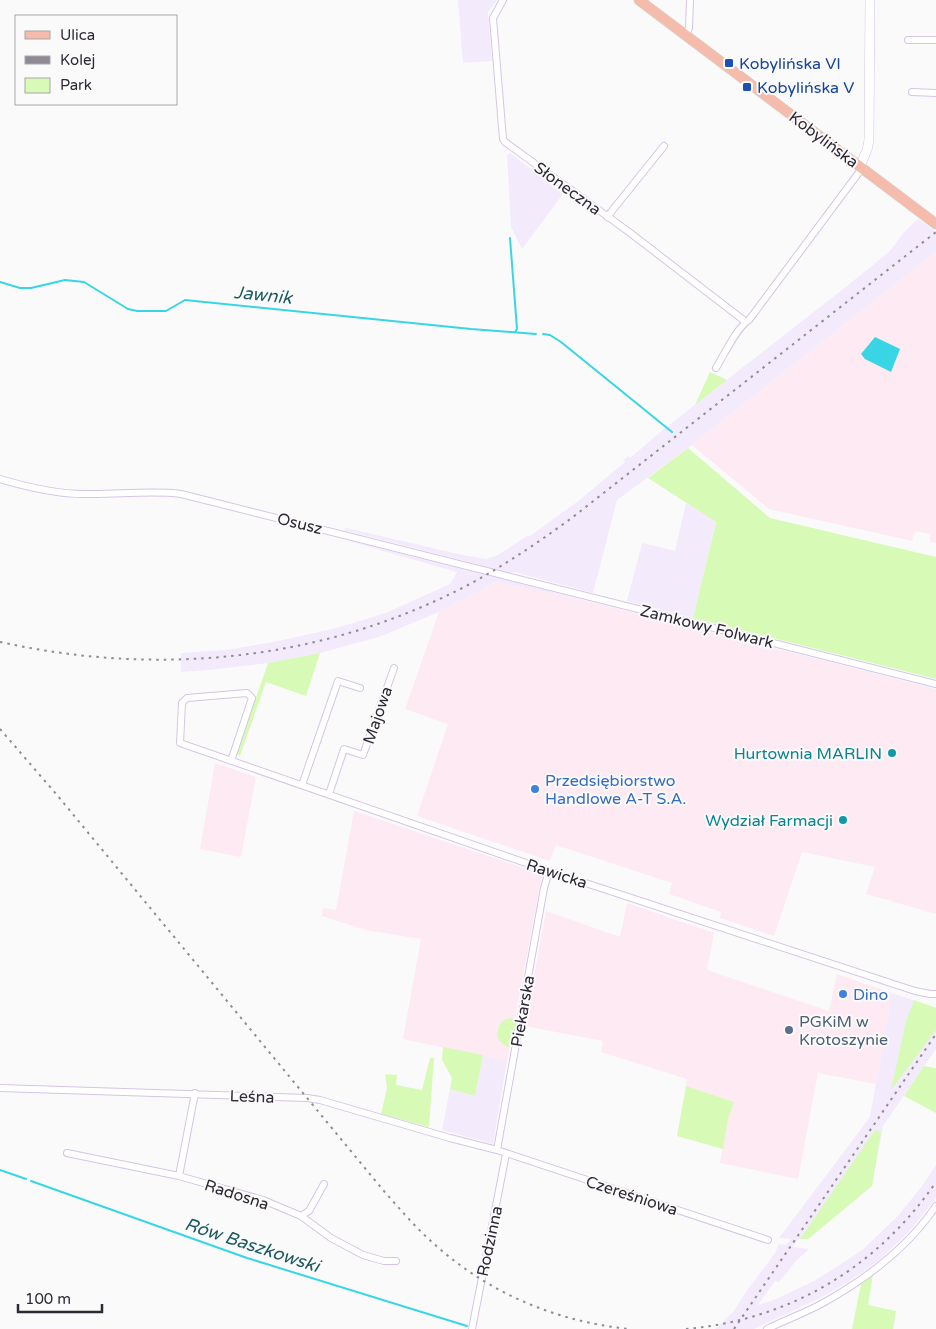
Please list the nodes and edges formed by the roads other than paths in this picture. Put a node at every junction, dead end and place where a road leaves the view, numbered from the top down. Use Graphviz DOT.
graph roads {
  1 [pos="503,0"];
  2 [pos="639,0"];
  3 [pos="690,0"];
  4 [pos="870,0"];
  5 [pos="686,35"];
  6 [pos="908,40"];
  7 [pos="936,40"];
  8 [pos="912,92"];
  9 [pos="936,93"];
  10 [pos="664,146"];
  11 [pos="860,166"];
  12 [pos="607,217"];
  13 [pos="936,224"];
  14 [pos="746,322"];
  15 [pos="716,368"];
  16 [pos="0,479"];
  17 [pos="478,568"];
  18 [pos="394,668"];
  19 [pos="936,684"];
  20 [pos="360,688"];
  21 [pos="232,761"];
  22 [pos="302,785"];
  23 [pos="329,794"];
  24 [pos="549,871"];
  25 [pos="936,994"];
  26 [pos="0,1088"];
  27 [pos="195,1093"];
  28 [pos="497,1150"];
  29 [pos="67,1153"];
  30 [pos="506,1154"];
  31 [pos="179,1176"];
  32 [pos="324,1184"];
  33 [pos="936,1206"];
  34 [pos="301,1216"];
  35 [pos="768,1240"];
  36 [pos="396,1261"];
  37 [pos="472,1329"];
  38 [pos="767,1329"];
  1 -- 12 [label="street, Słoneczna"];
  2 -- 5 [label="main road, Kobylińska"];
  3 -- 5 [label="street"];
  4 -- 11 [label="street"];
  5 -- 11 [label="main road, Kobylińska"];
  6 -- 7 [label="street"];
  8 -- 9 [label="street"];
  10 -- 12 [label="street"];
  11 -- 13 [label="main road, Kobylińska"];
  11 -- 14 [label="street"];
  12 -- 14 [label="street, Słoneczna"];
  14 -- 15 [label="street"];
  16 -- 17 [label="street, Osusz"];
  17 -- 19 [label="street, Zamkowy Folwark"];
  18 -- 23 [label="street, Majowa"];
  20 -- 22 [label="street"];
  21 -- 21 [label="street, Rawicka"];
  21 -- 22 [label="street, Rawicka"];
  22 -- 23 [label="street, Rawicka"];
  23 -- 24 [label="street, Rawicka"];
  24 -- 25 [label="street, Rawicka"];
  24 -- 28 [label="street, Piekarska"];
  26 -- 27 [label="street, Leśna"];
  27 -- 28 [label="street, Leśna"];
  27 -- 31 [label="street"];
  28 -- 30 [label="street, Czereśniowa"];
  29 -- 31 [label="street, Radosna"];
  30 -- 35 [label="street, Czereśniowa"];
  30 -- 37 [label="street, Rodzinna"];
  31 -- 34 [label="street, Radosna"];
  32 -- 34 [label="street"];
  33 -- 38 [label="street"];
  34 -- 36 [label="street, Radosna"];
}
